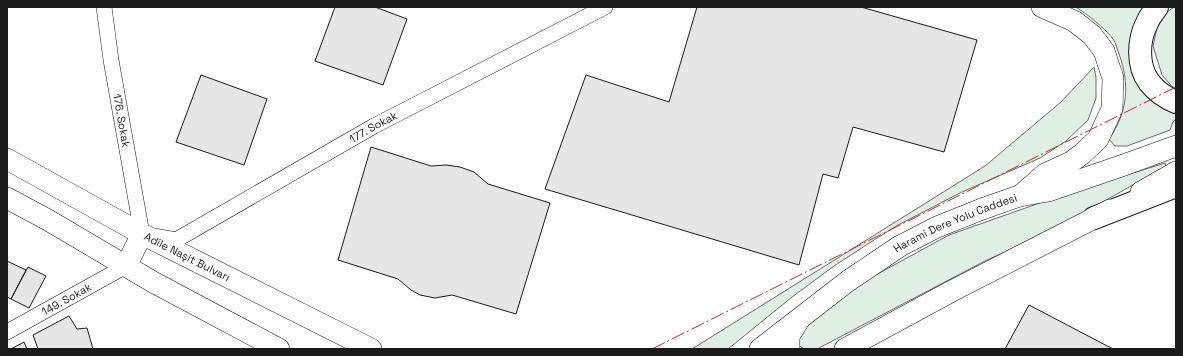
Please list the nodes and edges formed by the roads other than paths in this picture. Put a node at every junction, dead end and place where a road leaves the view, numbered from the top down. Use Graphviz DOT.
graph roads {
  1 [pos="104,7"];
  2 [pos="605,7"];
  3 [pos="1042,7"];
  4 [pos="1157,7"];
  5 [pos="1176,102"];
  6 [pos="1176,146"];
  7 [pos="7,159"];
  8 [pos="1176,172"];
  9 [pos="1176,186"];
  10 [pos="1019,196"];
  11 [pos="7,198"];
  12 [pos="1094,218"];
  13 [pos="142,234"];
  14 [pos="126,266"];
  15 [pos="801,318"];
  16 [pos="7,332"];
  17 [pos="280,349"];
  18 [pos="371,349"];
  19 [pos="760,349"];
  20 [pos="789,349"];
  21 [pos="845,349"];
  1 -- 13 [label="street, 176. Sokak"];
  2 -- 13 [label="street, 177. Sokak"];
  3 -- 10 [label="main road"];
  4 -- 5 [label="highway"];
  6 -- 10 [label="main road, Harami Dere Yolu Caddesi"];
  7 -- 13 [label="main road, Adile Naşit Bulvarı"];
  8 -- 12 [label="main road"];
  9 -- 12 [label="highway"];
  10 -- 15 [label="main road, Harami Dere Yolu Caddesi"];
  11 -- 14 [label="main road"];
  12 -- 21 [label="main road"];
  13 -- 14 [label="main road"];
  13 -- 18 [label="main road, Adile Naşit Bulvarı"];
  14 -- 16 [label="street, 149. Sokak"];
  14 -- 17 [label="main road"];
  15 -- 19 [label="main road, Harami Dere Yolu Caddesi"];
  15 -- 20 [label="main road"];
}
